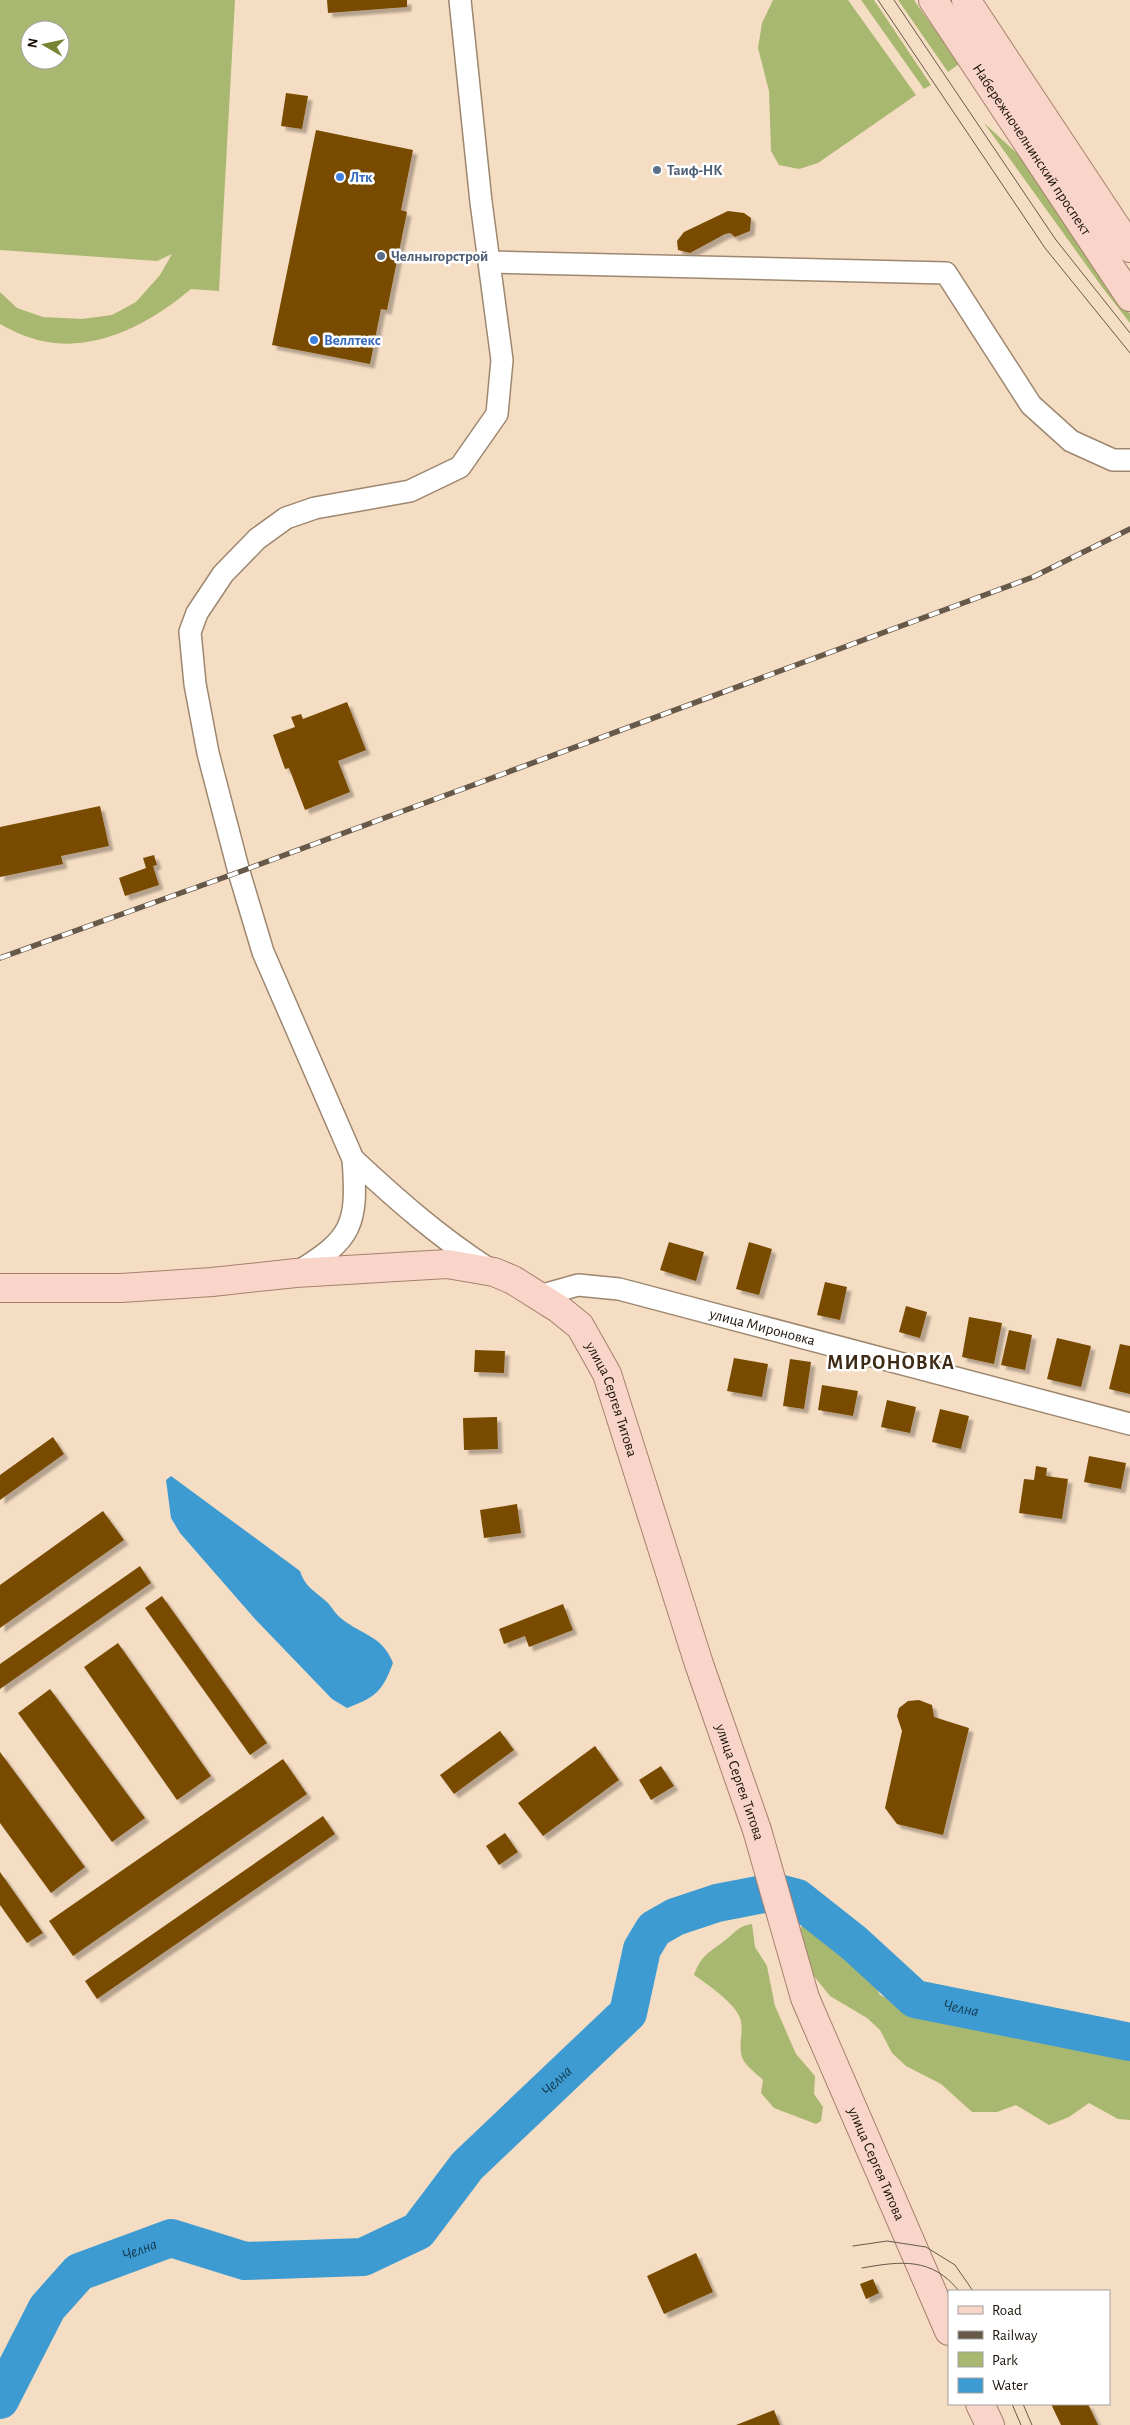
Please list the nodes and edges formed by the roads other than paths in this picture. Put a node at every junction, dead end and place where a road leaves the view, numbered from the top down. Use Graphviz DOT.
graph roads {
  1 [pos="460,0"];
  2 [pos="933,0"];
  3 [pos="966,0"];
  4 [pos="1130,248"];
  5 [pos="490,262"];
  6 [pos="1130,297"];
  7 [pos="1130,460"];
  8 [pos="353,1158"];
  9 [pos="494,1272"];
  10 [pos="296,1273"];
  11 [pos="0,1288"];
  12 [pos="539,1296"];
  13 [pos="1130,1424"];
  14 [pos="948,2329"];
  15 [pos="980,2405"];
  16 [pos="990,2425"];
  1 -- 5 [label="street"];
  2 -- 6 [label="main road, Набережночелнинский проспект"];
  3 -- 4 [label="main road, Набережночелнинский проспект"];
  5 -- 7 [label="street"];
  5 -- 8 [label="street"];
  8 -- 9 [label="street"];
  8 -- 10 [label="street"];
  9 -- 10 [label="main road, улица Сергея Титова"];
  9 -- 12 [label="main road, улица Сергея Титова"];
  10 -- 11 [label="main road, улица Сергея Титова"];
  12 -- 13 [label="street, улица Мироновка"];
  12 -- 14 [label="main road, улица Сергея Титова"];
  15 -- 16 [label="main road"];
}
